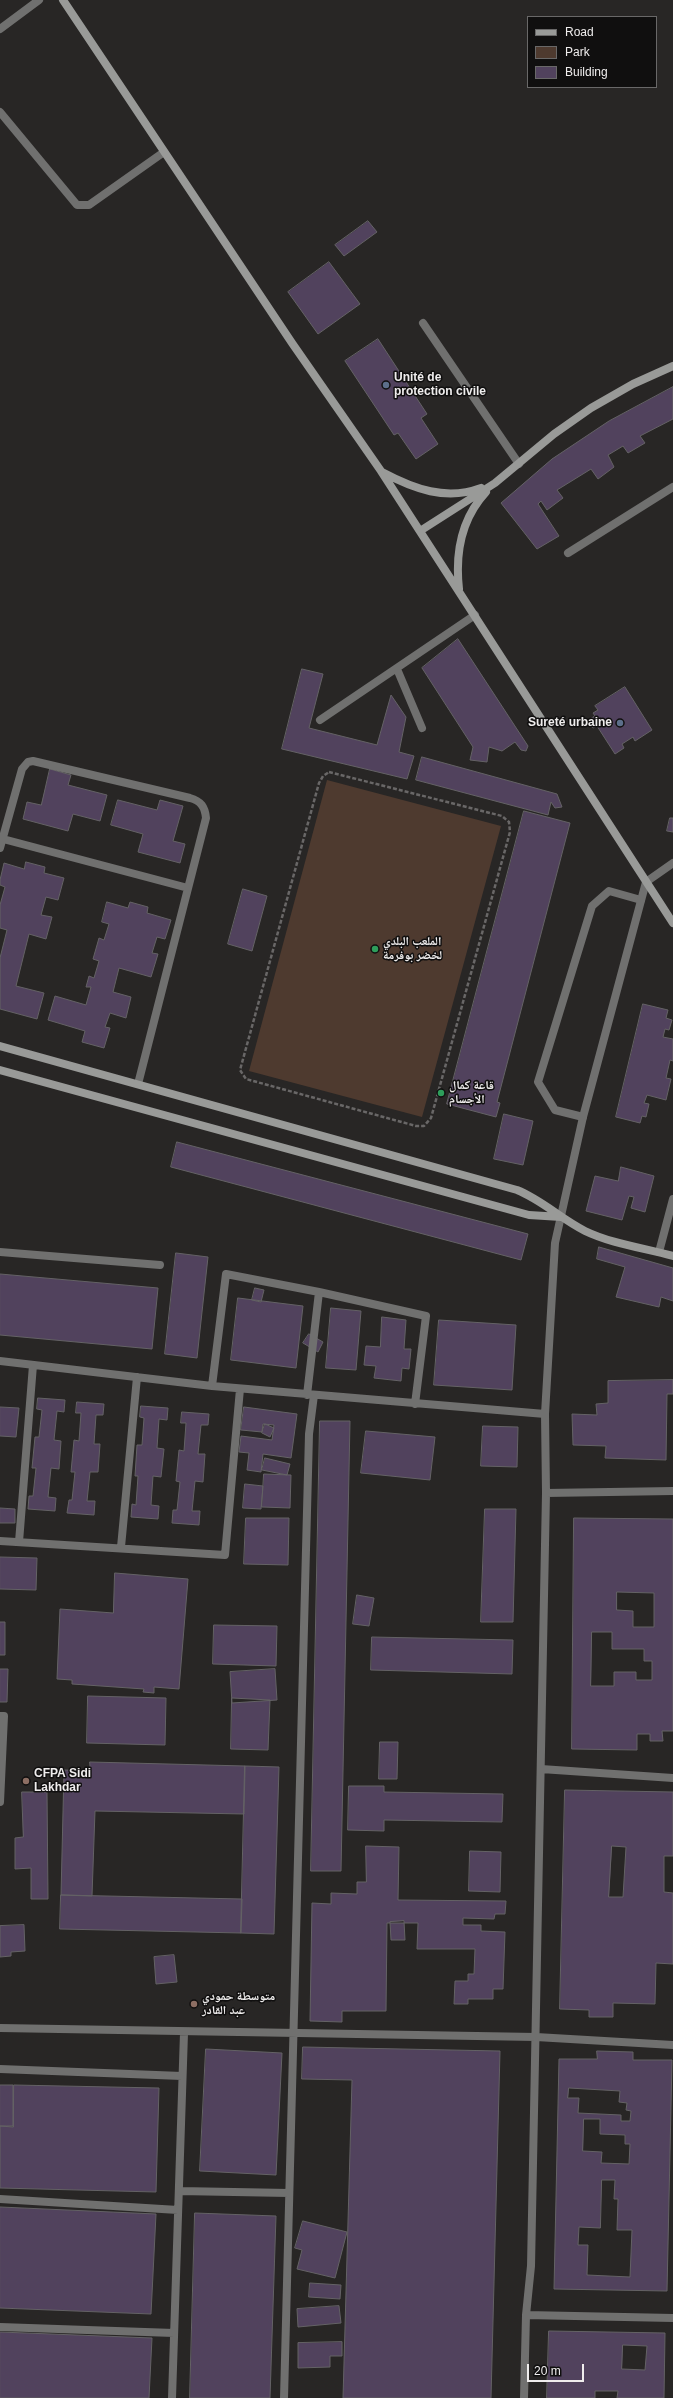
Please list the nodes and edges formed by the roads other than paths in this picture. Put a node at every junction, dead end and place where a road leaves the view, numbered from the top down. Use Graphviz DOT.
graph roads {
  1 [pos="39,0"];
  2 [pos="62,0"];
  3 [pos="0,29"];
  4 [pos="0,112"];
  5 [pos="164,152"];
  6 [pos="423,322"];
  7 [pos="673,366"];
  8 [pos="519,464"];
  9 [pos="381,471"];
  10 [pos="495,483"];
  11 [pos="673,487"];
  12 [pos="420,531"];
  13 [pos="568,553"];
  14 [pos="460,592"];
  15 [pos="475,615"];
  16 [pos="397,669"];
  17 [pos="320,720"];
  18 [pos="422,728"];
  19 [pos="3,839"];
  20 [pos="0,848"];
  21 [pos="673,863"];
  22 [pos="646,882"];
  23 [pos="188,888"];
  24 [pos="641,900"];
  25 [pos="673,923"];
  26 [pos="0,1046"];
  27 [pos="0,1070"];
  28 [pos="138,1084"];
  29 [pos="583,1117"];
  30 [pos="673,1199"];
  31 [pos="561,1217"];
  32 [pos="0,1252"];
  33 [pos="659,1252"];
  34 [pos="673,1256"];
  35 [pos="160,1266"];
  36 [pos="319,1292"];
  37 [pos="0,1361"];
  38 [pos="33,1365"];
  39 [pos="137,1377"];
  40 [pos="212,1386"];
  41 [pos="240,1389"];
  42 [pos="311,1395"];
  43 [pos="416,1404"];
  44 [pos="545,1414"];
  45 [pos="673,1491"];
  46 [pos="546,1493"];
  47 [pos="0,1542"];
  48 [pos="19,1542"];
  49 [pos="122,1547"];
  50 [pos="0,1716"];
  51 [pos="541,1769"];
  52 [pos="673,1778"];
  53 [pos="0,1802"];
  54 [pos="0,2028"];
  55 [pos="184,2033"];
  56 [pos="293,2034"];
  57 [pos="536,2037"];
  58 [pos="673,2045"];
  59 [pos="0,2069"];
  60 [pos="182,2076"];
  61 [pos="179,2191"];
  62 [pos="290,2193"];
  63 [pos="0,2199"];
  64 [pos="178,2210"];
  65 [pos="526,2315"];
  66 [pos="673,2318"];
  67 [pos="0,2327"];
  68 [pos="174,2333"];
  69 [pos="172,2398"];
  70 [pos="284,2398"];
  71 [pos="524,2398"];
  1 -- 3 [label="street"];
  2 -- 5 [label="main road"];
  4 -- 5 [label="street"];
  5 -- 9 [label="main road"];
  6 -- 8 [label="street"];
  7 -- 8 [label="main road"];
  8 -- 10 [label="main road"];
  9 -- 10 [label="main road"];
  9 -- 12 [label="main road"];
  10 -- 12 [label="main road"];
  10 -- 14 [label="main road"];
  11 -- 13 [label="street"];
  12 -- 14 [label="main road"];
  14 -- 15 [label="main road"];
  15 -- 16 [label="street"];
  15 -- 22 [label="main road"];
  16 -- 17 [label="street"];
  16 -- 18 [label="street"];
  19 -- 20 [label="street"];
  19 -- 23 [label="street"];
  19 -- 23 [label="street"];
  21 -- 22 [label="street"];
  22 -- 24 [label="street"];
  22 -- 25 [label="main road"];
  23 -- 28 [label="street"];
  24 -- 29 [label="street"];
  24 -- 29 [label="street"];
  26 -- 28 [label="main road"];
  27 -- 31 [label="main road"];
  28 -- 31 [label="main road"];
  29 -- 31 [label="street"];
  30 -- 33 [label="street"];
  31 -- 33 [label="main road"];
  31 -- 44 [label="street"];
  32 -- 35 [label="street"];
  33 -- 34 [label="main road"];
  36 -- 40 [label="street"];
  36 -- 42 [label="street"];
  36 -- 43 [label="street"];
  37 -- 38 [label="street"];
  38 -- 39 [label="street"];
  38 -- 48 [label="street"];
  39 -- 40 [label="street"];
  39 -- 49 [label="street"];
  40 -- 41 [label="street"];
  41 -- 42 [label="street"];
  41 -- 49 [label="street"];
  42 -- 43 [label="street"];
  42 -- 56 [label="street"];
  43 -- 44 [label="street"];
  44 -- 46 [label="street"];
  45 -- 46 [label="street"];
  46 -- 51 [label="street"];
  47 -- 48 [label="street"];
  48 -- 49 [label="street"];
  50 -- 53 [label="street"];
  51 -- 52 [label="street"];
  51 -- 57 [label="street"];
  54 -- 55 [label="street"];
  55 -- 56 [label="street"];
  55 -- 60 [label="street"];
  56 -- 57 [label="street"];
  56 -- 62 [label="street"];
  57 -- 58 [label="street"];
  57 -- 65 [label="street"];
  59 -- 60 [label="street"];
  60 -- 61 [label="street"];
  61 -- 62 [label="street"];
  61 -- 64 [label="street"];
  62 -- 70 [label="street"];
  63 -- 64 [label="street"];
  64 -- 68 [label="street"];
  65 -- 66 [label="street"];
  65 -- 71 [label="street"];
  67 -- 68 [label="street"];
  68 -- 69 [label="street"];
}
